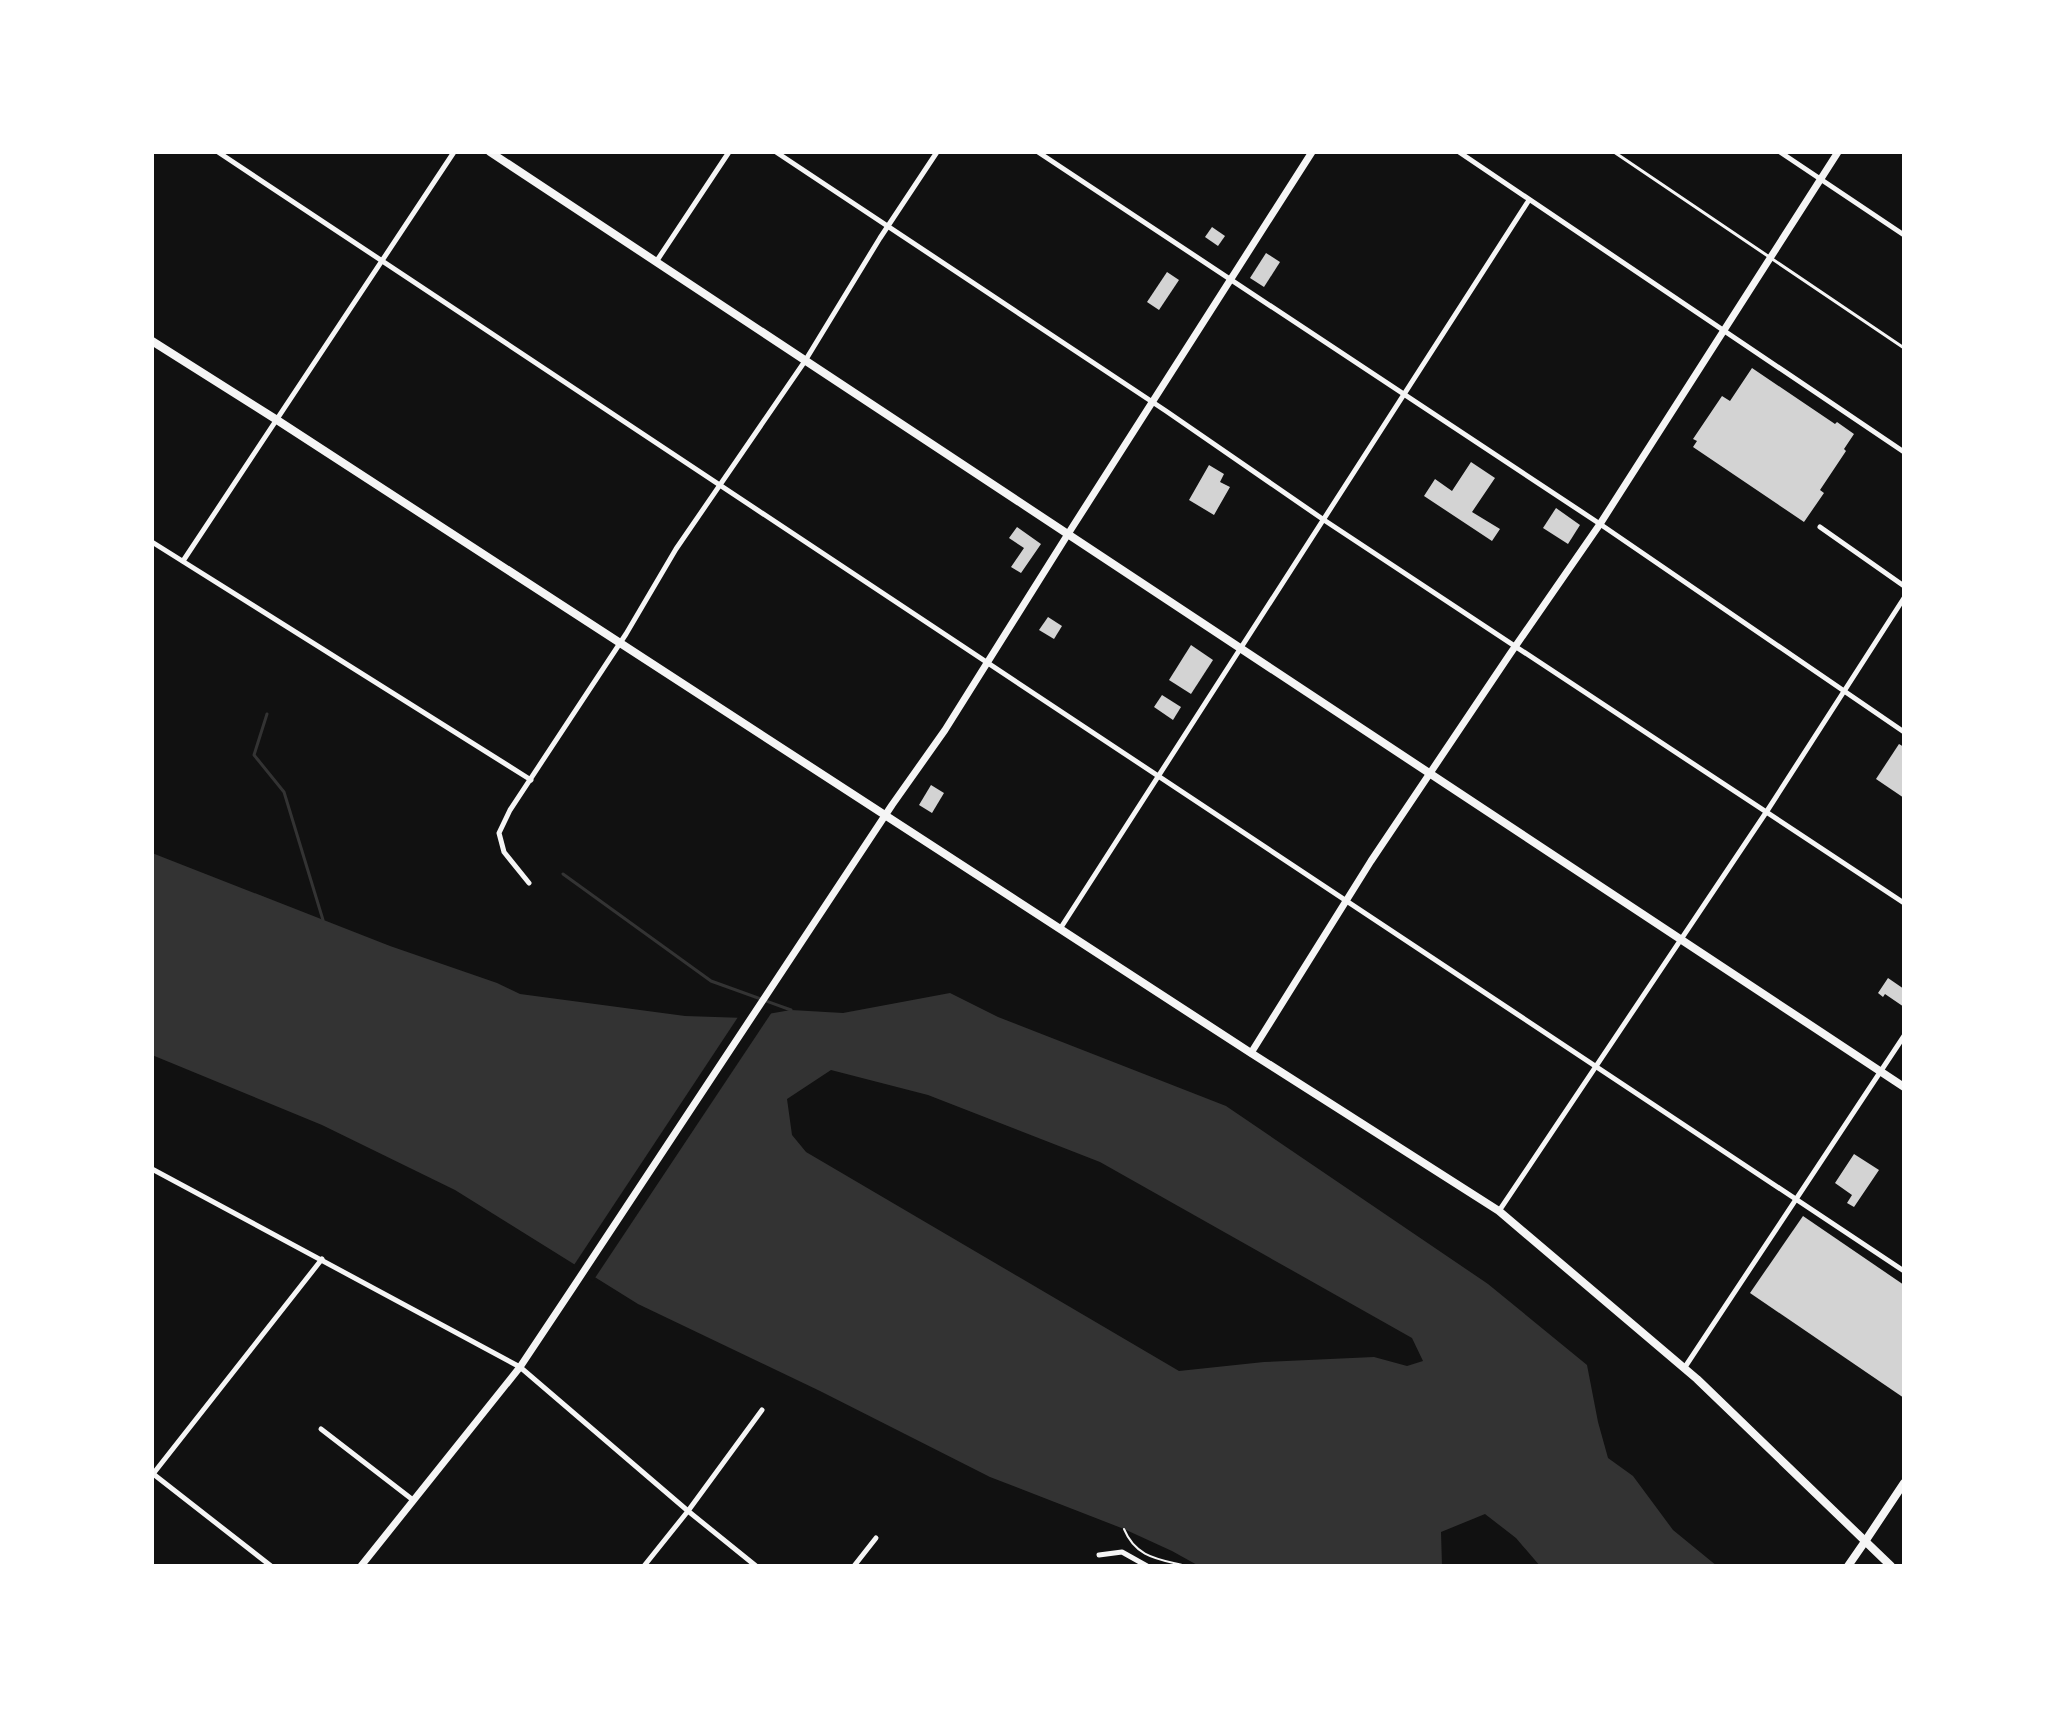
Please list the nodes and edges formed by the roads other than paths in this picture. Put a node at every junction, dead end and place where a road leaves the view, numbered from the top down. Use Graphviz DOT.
graph roads {
  1 [pos="218,152"];
  2 [pos="454,152"];
  3 [pos="490,152"];
  4 [pos="729,152"];
  5 [pos="776,152"];
  6 [pos="937,152"];
  7 [pos="1038,152"];
  8 [pos="1312,152"];
  9 [pos="1459,152"];
  10 [pos="1614,152"];
  11 [pos="1780,152"];
  12 [pos="1838,152"];
  13 [pos="1820,179"];
  14 [pos="1529,200"];
  15 [pos="888,226"];
  16 [pos="1904,235"];
  17 [pos="1770,257"];
  18 [pos="381,260"];
  19 [pos="656,262"];
  20 [pos="1230,279"];
  21 [pos="1724,329"];
  22 [pos="152,341"];
  23 [pos="1904,348"];
  24 [pos="805,361"];
  25 [pos="1404,395"];
  26 [pos="1152,402"];
  27 [pos="277,420"];
  28 [pos="1904,452"];
  29 [pos="720,484"];
  30 [pos="1324,520"];
  31 [pos="1600,524"];
  32 [pos="1820,527"];
  33 [pos="1068,534"];
  34 [pos="152,542"];
  35 [pos="183,561"];
  36 [pos="1904,586"];
  37 [pos="1904,598"];
  38 [pos="620,643"];
  39 [pos="1515,646"];
  40 [pos="1240,650"];
  41 [pos="988,663"];
  42 [pos="1843,691"];
  43 [pos="1904,732"];
  44 [pos="1430,773"];
  45 [pos="1159,776"];
  46 [pos="531,780"];
  47 [pos="1767,811"];
  48 [pos="886,815"];
  49 [pos="529,883"];
  50 [pos="1345,901"];
  51 [pos="1904,903"];
  52 [pos="1060,930"];
  53 [pos="1682,939"];
  54 [pos="1904,1036"];
  55 [pos="1251,1053"];
  56 [pos="1597,1067"];
  57 [pos="1880,1072"];
  58 [pos="1904,1087"];
  59 [pos="152,1169"];
  60 [pos="1796,1199"];
  61 [pos="1499,1211"];
  62 [pos="322,1259"];
  63 [pos="1904,1271"];
  64 [pos="520,1367"];
  65 [pos="1685,1367"];
  66 [pos="762,1410"];
  67 [pos="321,1429"];
  68 [pos="152,1474"];
  69 [pos="1904,1483"];
  70 [pos="413,1500"];
  71 [pos="688,1511"];
  72 [pos="876,1538"];
  73 [pos="1866,1540"];
  74 [pos="1099,1555"];
  75 [pos="271,1566"];
  76 [pos="361,1566"];
  77 [pos="644,1566"];
  78 [pos="756,1566"];
  79 [pos="854,1566"];
  80 [pos="1147,1566"];
  81 [pos="1848,1566"];
  82 [pos="1891,1566"];
  1 -- 18 [label="street"];
  2 -- 18 [label="street"];
  3 -- 19 [label="main road"];
  4 -- 19 [label="street"];
  5 -- 15 [label="street"];
  6 -- 15 [label="street"];
  7 -- 20 [label="street"];
  8 -- 20 [label="street"];
  9 -- 14 [label="street"];
  10 -- 17 [label="lane"];
  11 -- 13 [label="street"];
  12 -- 13 [label="street"];
  13 -- 16 [label="street"];
  13 -- 17 [label="street"];
  14 -- 21 [label="street"];
  14 -- 25 [label="street"];
  15 -- 24 [label="street"];
  15 -- 26 [label="street"];
  17 -- 21 [label="street"];
  17 -- 23 [label="lane"];
  18 -- 27 [label="street"];
  18 -- 29 [label="street"];
  19 -- 24 [label="main road"];
  20 -- 25 [label="street"];
  20 -- 26 [label="street"];
  21 -- 28 [label="street"];
  21 -- 31 [label="street"];
  22 -- 27 [label="main road"];
  24 -- 29 [label="street"];
  24 -- 33 [label="main road"];
  25 -- 30 [label="street"];
  25 -- 31 [label="street"];
  26 -- 30 [label="street"];
  26 -- 33 [label="street"];
  27 -- 35 [label="street"];
  27 -- 38 [label="main road"];
  29 -- 38 [label="street"];
  29 -- 41 [label="street"];
  30 -- 39 [label="street"];
  30 -- 40 [label="street"];
  31 -- 39 [label="street"];
  31 -- 42 [label="street"];
  32 -- 36 [label="street"];
  33 -- 40 [label="main road"];
  33 -- 41 [label="street"];
  34 -- 35 [label="street"];
  35 -- 46 [label="street"];
  37 -- 42 [label="street"];
  38 -- 46 [label="street"];
  38 -- 48 [label="main road"];
  39 -- 44 [label="street"];
  39 -- 47 [label="street"];
  40 -- 44 [label="main road"];
  40 -- 45 [label="street"];
  41 -- 45 [label="street"];
  41 -- 48 [label="street"];
  42 -- 43 [label="street"];
  42 -- 47 [label="street"];
  44 -- 50 [label="street"];
  44 -- 53 [label="main road"];
  45 -- 50 [label="street"];
  45 -- 52 [label="street"];
  46 -- 49 [label="street"];
  47 -- 51 [label="street"];
  47 -- 53 [label="street"];
  48 -- 52 [label="main road"];
  48 -- 64 [label="street"];
  50 -- 55 [label="street"];
  50 -- 56 [label="street"];
  52 -- 55 [label="main road"];
  53 -- 56 [label="street"];
  53 -- 57 [label="main road"];
  54 -- 57 [label="street"];
  55 -- 61 [label="main road"];
  56 -- 60 [label="street"];
  56 -- 61 [label="street"];
  57 -- 58 [label="main road"];
  57 -- 60 [label="street"];
  59 -- 62 [label="street"];
  60 -- 63 [label="street"];
  60 -- 65 [label="street"];
  61 -- 65 [label="main road"];
  62 -- 64 [label="street"];
  62 -- 68 [label="street"];
  64 -- 70 [label="street"];
  64 -- 71 [label="street"];
  65 -- 73 [label="main road"];
  66 -- 71 [label="street"];
  67 -- 70 [label="street"];
  68 -- 75 [label="street"];
  69 -- 73 [label="main road"];
  70 -- 76 [label="street"];
  71 -- 77 [label="street"];
  71 -- 78 [label="street"];
  72 -- 79 [label="street"];
  73 -- 81 [label="main road"];
  73 -- 82 [label="main road"];
  74 -- 80 [label="street"];
}
